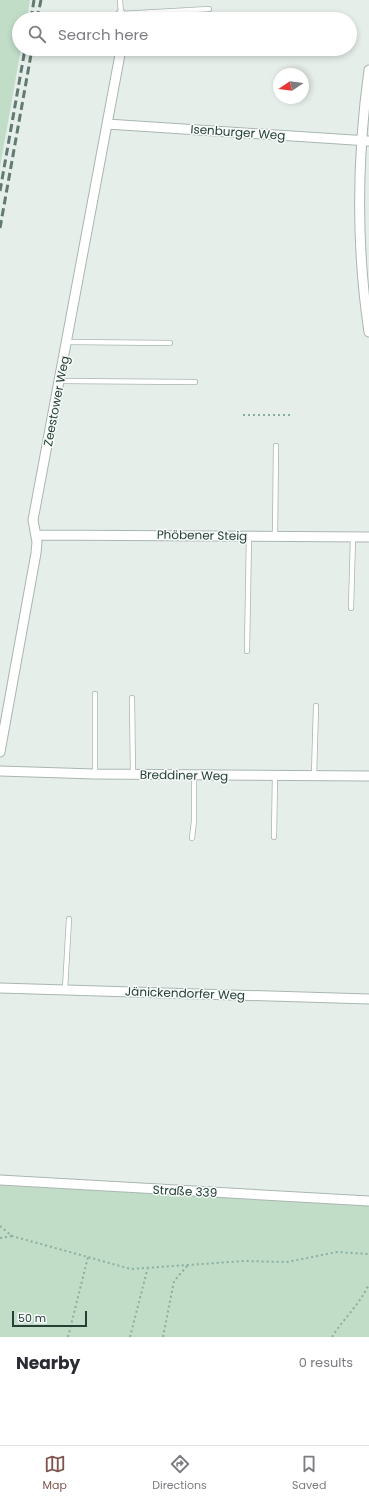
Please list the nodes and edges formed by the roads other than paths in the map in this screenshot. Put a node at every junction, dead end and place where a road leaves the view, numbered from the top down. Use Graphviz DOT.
graph roads {
  1 [pos="120,0"];
  2 [pos="209,9"];
  3 [pos="121,12"];
  4 [pos="171,12"];
  5 [pos="120,56"];
  6 [pos="369,70"];
  7 [pos="107,124"];
  8 [pos="365,141"];
  9 [pos="369,332"];
  10 [pos="67,342"];
  11 [pos="170,343"];
  12 [pos="60,381"];
  13 [pos="195,382"];
  14 [pos="276,446"];
  15 [pos="36,535"];
  16 [pos="249,536"];
  17 [pos="275,536"];
  18 [pos="353,537"];
  19 [pos="369,537"];
  20 [pos="351,608"];
  21 [pos="247,650"];
  22 [pos="95,694"];
  23 [pos="132,698"];
  24 [pos="316,706"];
  25 [pos="0,752"];
  26 [pos="0,771"];
  27 [pos="95,774"];
  28 [pos="133,774"];
  29 [pos="194,775"];
  30 [pos="275,775"];
  31 [pos="314,776"];
  32 [pos="369,776"];
  33 [pos="274,836"];
  34 [pos="192,838"];
  35 [pos="69,919"];
  36 [pos="0,988"];
  37 [pos="65,989"];
  38 [pos="369,999"];
  39 [pos="0,1180"];
  40 [pos="369,1201"];
  1 -- 3 [label="lane"];
  2 -- 4 [label="lane"];
  5 -- 7 [label="street, Zeestower Weg"];
  6 -- 8 [label="street"];
  7 -- 8 [label="street, Isenburger Weg"];
  7 -- 10 [label="street, Zeestower Weg"];
  8 -- 9 [label="street"];
  10 -- 11 [label="lane"];
  10 -- 12 [label="street, Zeestower Weg"];
  12 -- 13 [label="lane"];
  12 -- 15 [label="street, Zeestower Weg"];
  14 -- 17 [label="lane"];
  15 -- 16 [label="street, Phöbener Steig"];
  15 -- 25 [label="street, Zeestower Weg"];
  16 -- 17 [label="street, Phöbener Steig"];
  16 -- 21 [label="lane"];
  17 -- 18 [label="street, Phöbener Steig"];
  18 -- 19 [label="street, Phöbener Steig"];
  18 -- 20 [label="lane"];
  22 -- 27 [label="lane"];
  23 -- 28 [label="lane"];
  24 -- 31 [label="lane"];
  26 -- 27 [label="street, Breddiner Weg"];
  27 -- 28 [label="street, Breddiner Weg"];
  28 -- 29 [label="street, Breddiner Weg"];
  29 -- 30 [label="street, Breddiner Weg"];
  29 -- 34 [label="lane"];
  30 -- 31 [label="street, Breddiner Weg"];
  30 -- 33 [label="lane"];
  31 -- 32 [label="street, Breddiner Weg"];
  35 -- 37 [label="lane"];
  36 -- 37 [label="street, Jänickendorfer Weg"];
  37 -- 38 [label="street, Jänickendorfer Weg"];
  39 -- 40 [label="street, Straße 339"];
}
